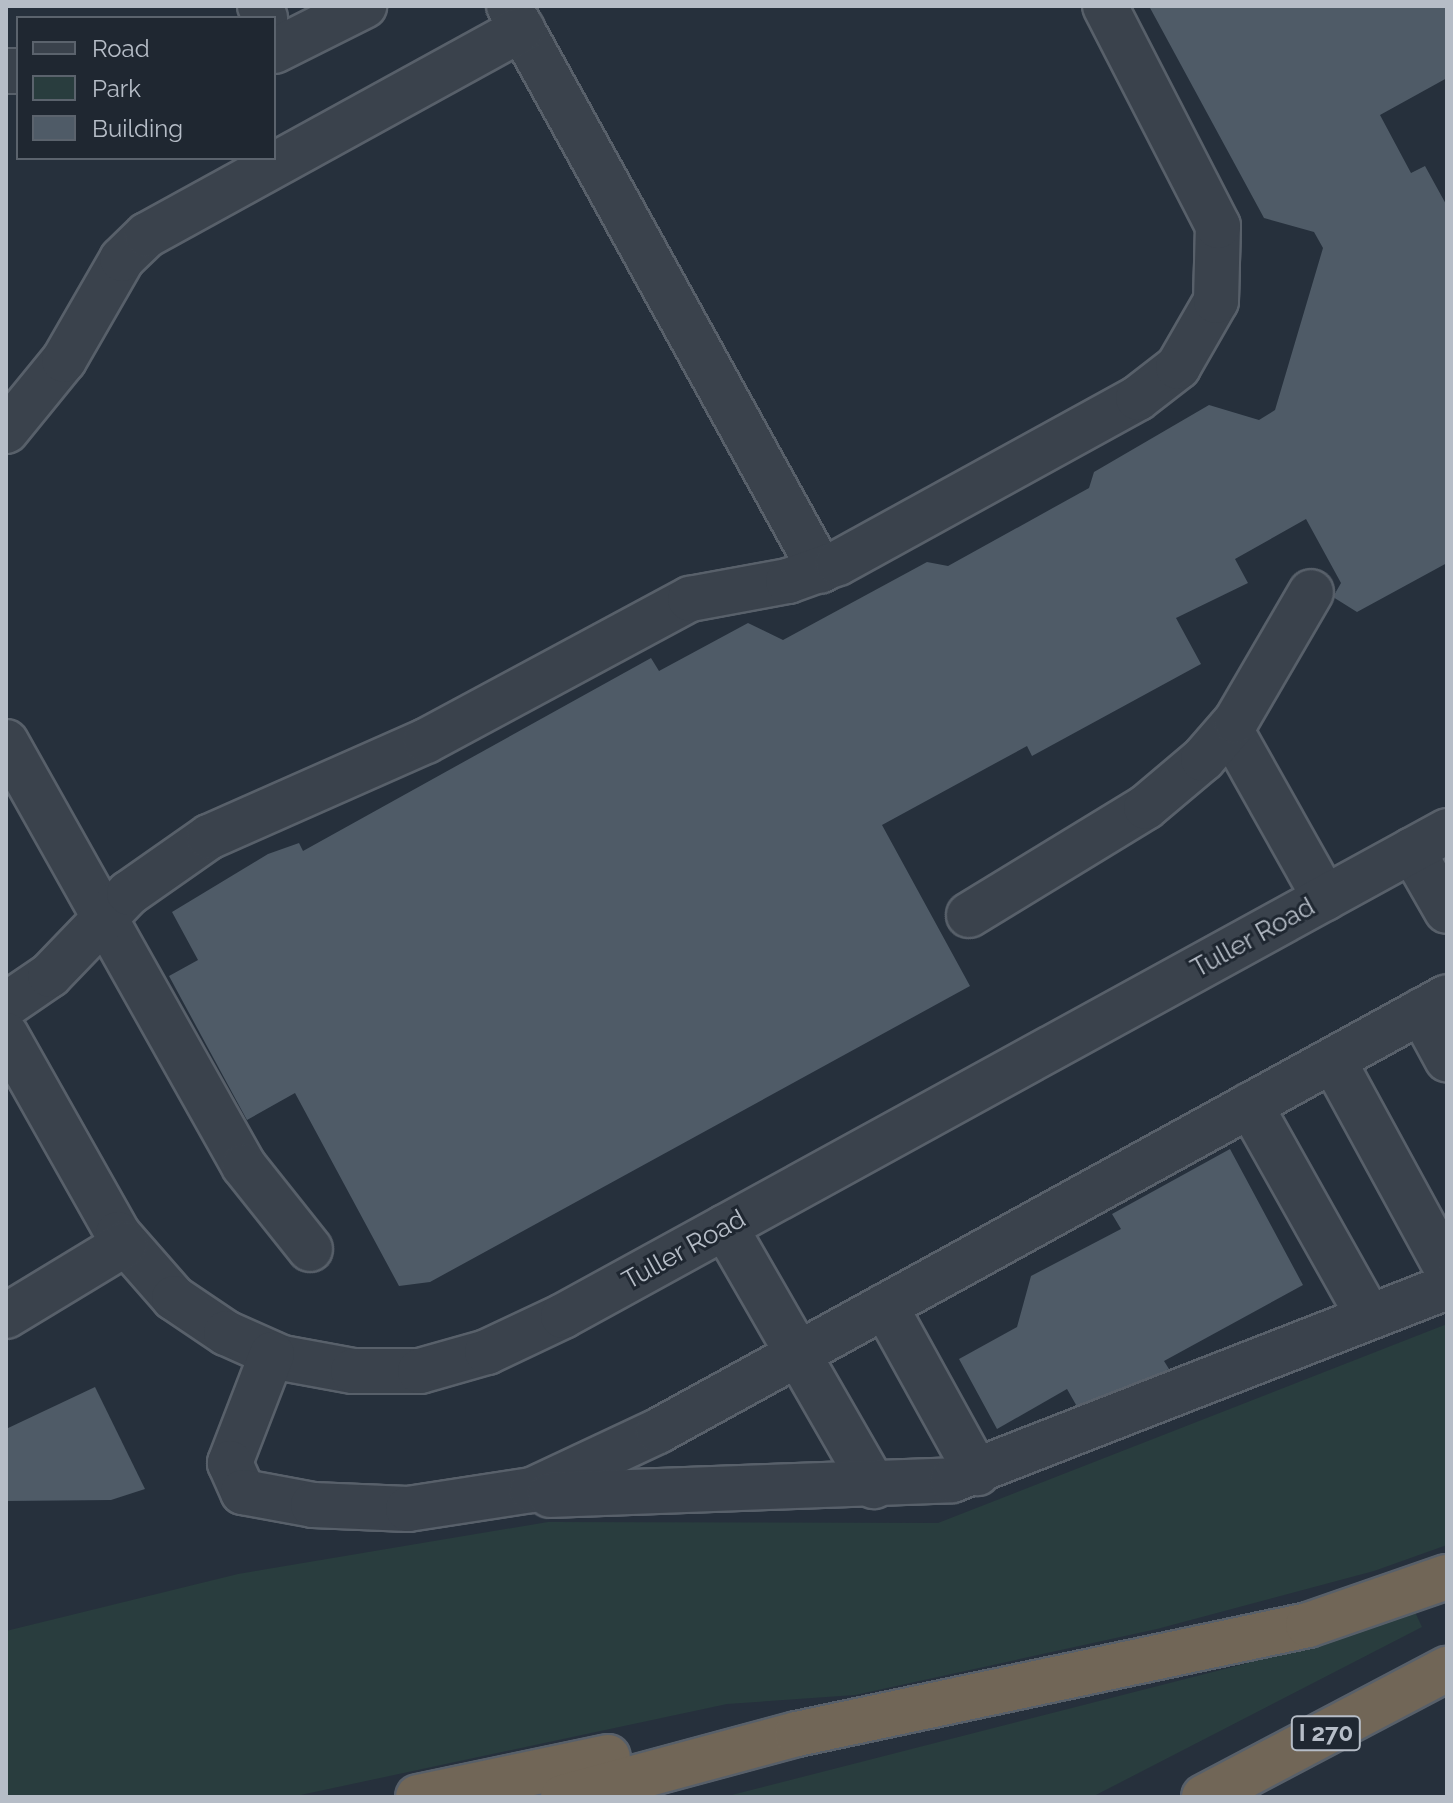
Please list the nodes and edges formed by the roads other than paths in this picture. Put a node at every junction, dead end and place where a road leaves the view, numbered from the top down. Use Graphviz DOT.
graph roads {
  1 [pos="364,6"];
  2 [pos="1105,6"];
  3 [pos="516,17"];
  4 [pos="276,38"];
  5 [pos="276,159"];
  6 [pos="274,160"];
  7 [pos="6,431"];
  8 [pos="821,571"];
  9 [pos="1311,592"];
  10 [pos="1230,729"];
  11 [pos="6,742"];
  12 [pos="1429,841"];
  13 [pos="1325,898"];
  14 [pos="1447,911"];
  15 [pos="969,915"];
  16 [pos="104,919"];
  17 [pos="1434,1004"];
  18 [pos="6,1005"];
  19 [pos="6,1035"];
  20 [pos="1447,1059"];
  21 [pos="1333,1060"];
  22 [pos="1250,1105"];
  23 [pos="725,1227"];
  24 [pos="125,1244"];
  25 [pos="310,1249"];
  26 [pos="1447,1269"];
  27 [pos="1447,1287"];
  28 [pos="885,1306"];
  29 [pos="6,1316"];
  30 [pos="1369,1317"];
  31 [pos="272,1354"];
  32 [pos="799,1354"];
  33 [pos="977,1473"];
  34 [pos="874,1486"];
  35 [pos="493,1499"];
  36 [pos="1447,1577"];
  37 [pos="1447,1669"];
  38 [pos="797,1734"];
  39 [pos="418,1797"];
  40 [pos="563,1797"];
  41 [pos="1204,1797"];
  1 -- 4 [label="street"];
  2 -- 8 [label="street"];
  3 -- 5 [label="street"];
  3 -- 8 [label="street"];
  6 -- 7 [label="street"];
  8 -- 16 [label="street"];
  9 -- 10 [label="street"];
  10 -- 13 [label="street"];
  10 -- 15 [label="street"];
  11 -- 16 [label="street"];
  12 -- 13 [label="street, Tuller Road"];
  12 -- 14 [label="street"];
  13 -- 23 [label="street, Tuller Road"];
  16 -- 18 [label="street"];
  16 -- 25 [label="street"];
  17 -- 20 [label="street"];
  17 -- 21 [label="street"];
  19 -- 24 [label="street, Tuller Road"];
  21 -- 22 [label="street"];
  21 -- 26 [label="street"];
  22 -- 28 [label="street"];
  22 -- 30 [label="street"];
  23 -- 31 [label="street, Tuller Road"];
  23 -- 32 [label="street"];
  24 -- 29 [label="street"];
  24 -- 31 [label="street, Tuller Road"];
  27 -- 30 [label="street"];
  28 -- 32 [label="street"];
  28 -- 33 [label="street"];
  30 -- 33 [label="street"];
  31 -- 35 [label="street"];
  32 -- 34 [label="street"];
  32 -- 35 [label="street"];
  33 -- 34 [label="street"];
  34 -- 35 [label="street"];
  36 -- 38 [label="highway"];
  37 -- 41 [label="highway, I 270"];
  38 -- 39 [label="highway"];
  38 -- 40 [label="highway"];
}
